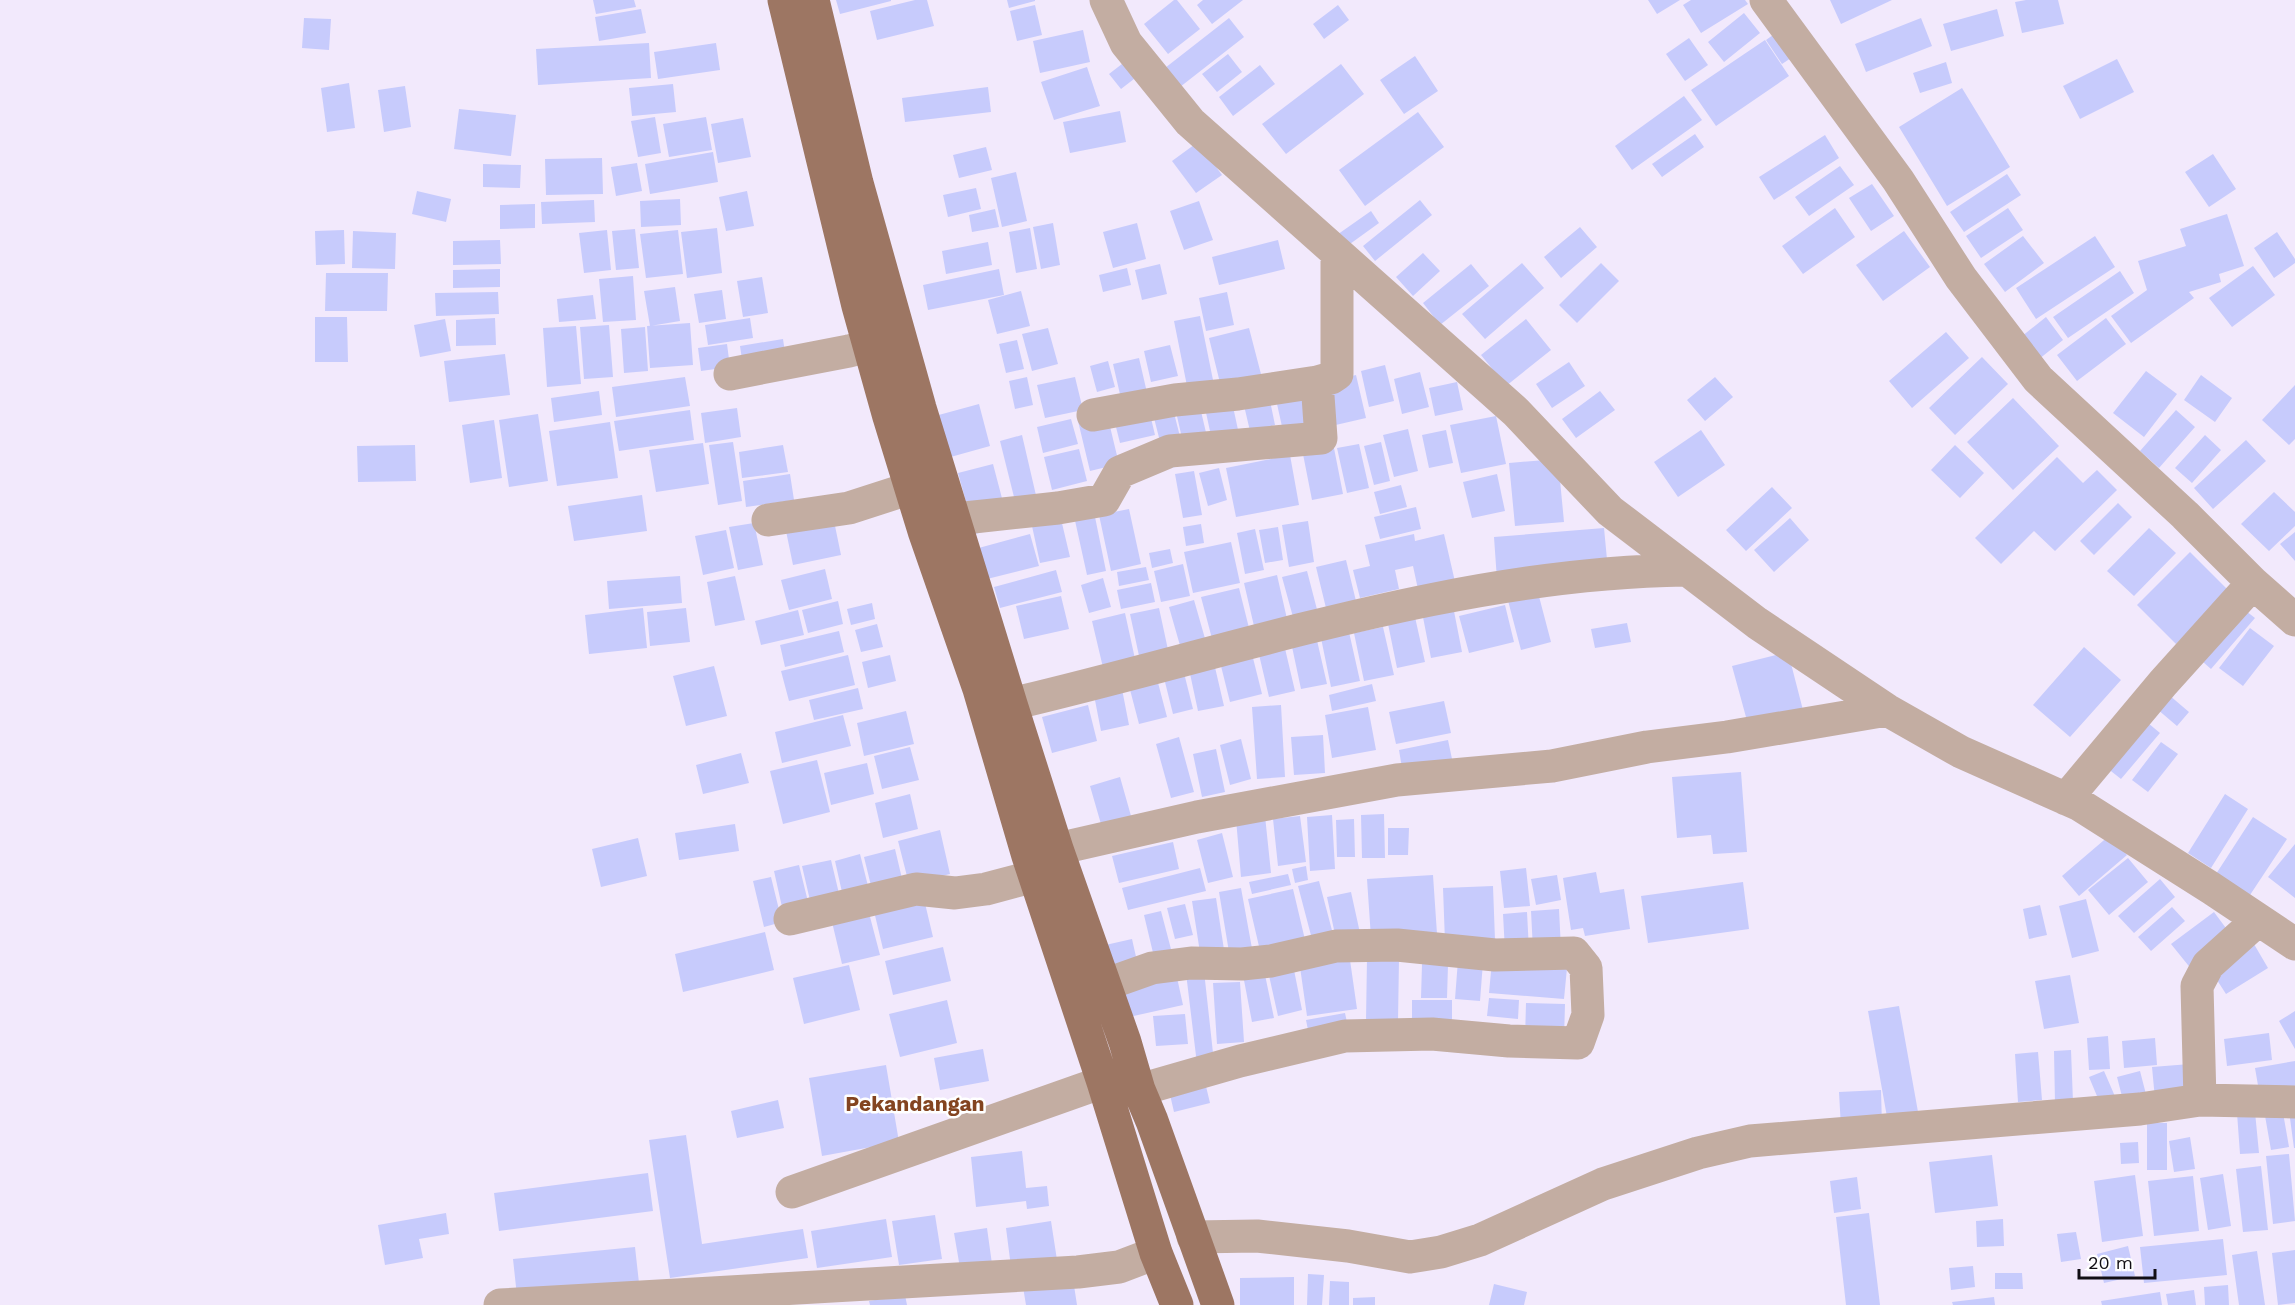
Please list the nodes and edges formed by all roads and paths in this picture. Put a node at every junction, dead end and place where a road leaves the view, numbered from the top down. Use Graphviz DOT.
graph roads {
  1 [pos="784,0"];
  2 [pos="813,0"];
  3 [pos="1106,0"];
  4 [pos="1766,0"];
  5 [pos="1337,253"];
  6 [pos="901,338"];
  7 [pos="859,348"];
  8 [pos="730,374"];
  9 [pos="1317,382"];
  10 [pos="1093,415"];
  11 [pos="903,491"];
  12 [pos="955,519"];
  13 [pos="768,520"];
  14 [pos="1685,570"];
  15 [pos="2253,583"];
  16 [pos="2295,620"];
  17 [pos="1011,704"];
  18 [pos="1887,710"];
  19 [pos="2066,799"];
  20 [pos="1062,847"];
  21 [pos="1030,877"];
  22 [pos="790,918"];
  23 [pos="2258,920"];
  24 [pos="2295,944"];
  25 [pos="1104,985"];
  26 [pos="1091,1087"];
  27 [pos="1139,1090"];
  28 [pos="2200,1100"];
  29 [pos="2295,1102"];
  30 [pos="792,1192"];
  31 [pos="1193,1237"];
  32 [pos="1156,1253"];
  33 [pos="500,1305"];
  34 [pos="1177,1305"];
  35 [pos="1218,1305"];
  1 -- 7 [label="main road"];
  2 -- 6 [label="main road"];
  3 -- 5 [label="street"];
  4 -- 15 [label="street"];
  5 -- 9 [label="street"];
  5 -- 14 [label="street"];
  6 -- 7 [label="street"];
  6 -- 12 [label="main road"];
  7 -- 8 [label="street"];
  7 -- 11 [label="main road"];
  9 -- 10 [label="street"];
  9 -- 12 [label="street"];
  11 -- 13 [label="street"];
  11 -- 21 [label="main road"];
  12 -- 17 [label="main road"];
  14 -- 17 [label="street"];
  14 -- 18 [label="street"];
  15 -- 16 [label="street"];
  15 -- 19 [label="street"];
  17 -- 20 [label="main road"];
  18 -- 19 [label="street"];
  18 -- 20 [label="street"];
  19 -- 23 [label="street"];
  20 -- 25 [label="main road"];
  21 -- 22 [label="street"];
  21 -- 26 [label="main road"];
  23 -- 24 [label="street"];
  23 -- 28 [label="street"];
  25 -- 27 [label="main road"];
  25 -- 27 [label="street"];
  26 -- 30 [label="street"];
  26 -- 32 [label="main road"];
  27 -- 31 [label="main road"];
  28 -- 29 [label="street"];
  28 -- 31 [label="street"];
  31 -- 32 [label="main road"];
  31 -- 35 [label="main road"];
  32 -- 33 [label="street"];
  32 -- 34 [label="main road"];
}
